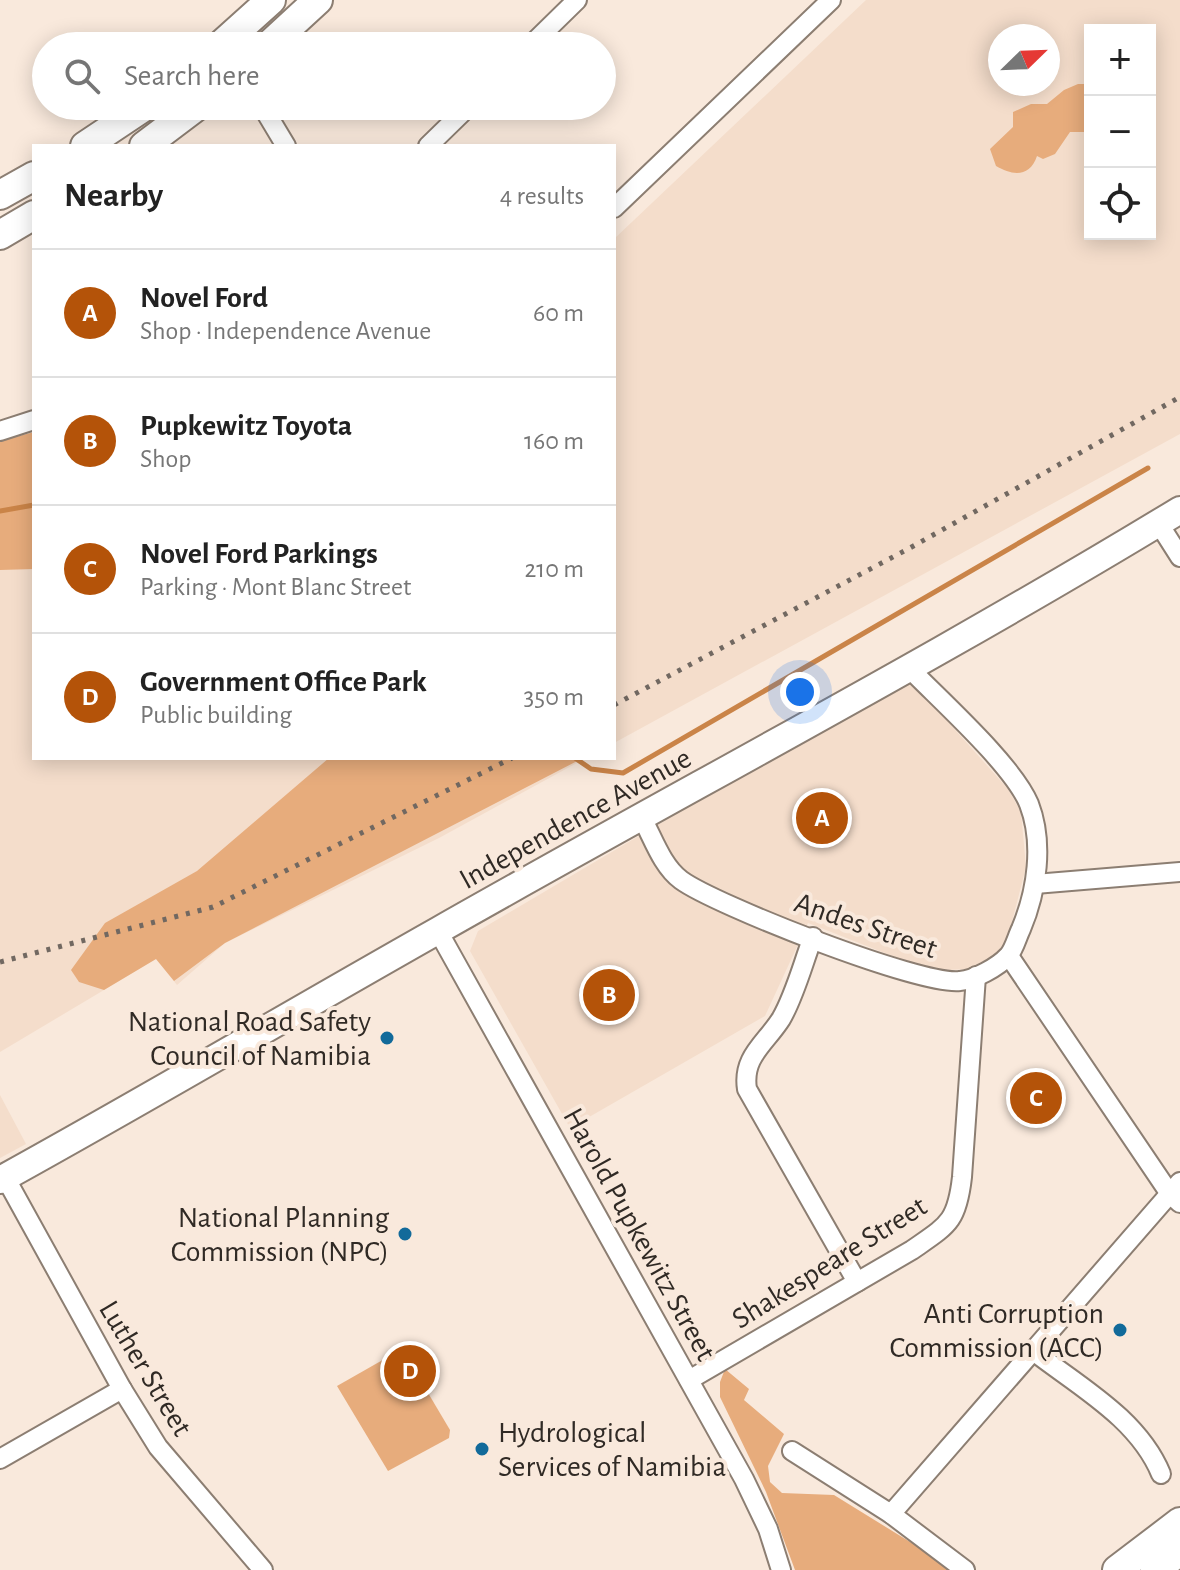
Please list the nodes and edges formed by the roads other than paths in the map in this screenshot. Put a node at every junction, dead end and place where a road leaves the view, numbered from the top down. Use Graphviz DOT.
graph roads {
  1 [pos="271,0"];
  2 [pos="318,0"];
  3 [pos="577,0"];
  4 [pos="831,0"];
  5 [pos="236,32"];
  6 [pos="283,32"];
  7 [pos="544,32"];
  8 [pos="124,120"];
  9 [pos="178,120"];
  10 [pos="270,120"];
  11 [pos="455,120"];
  12 [pos="88,144"];
  13 [pos="147,144"];
  14 [pos="285,144"];
  15 [pos="430,144"];
  16 [pos="32,177"];
  17 [pos="0,195"];
  18 [pos="616,206"];
  19 [pos="32,216"];
  20 [pos="0,235"];
  21 [pos="32,421"];
  22 [pos="0,431"];
  23 [pos="1169,517"];
  24 [pos="1180,557"];
  25 [pos="908,667"];
  26 [pos="642,818"];
  27 [pos="1180,872"];
  28 [pos="1035,884"];
  29 [pos="438,931"];
  30 [pos="813,937"];
  31 [pos="1009,956"];
  32 [pos="976,976"];
  33 [pos="3,1178"];
  34 [pos="1177,1193"];
  35 [pos="857,1282"];
  36 [pos="1032,1350"];
  37 [pos="689,1380"];
  38 [pos="122,1389"];
  39 [pos="792,1451"];
  40 [pos="0,1459"];
  41 [pos="1161,1474"];
  42 [pos="891,1514"];
  43 [pos="1180,1522"];
  44 [pos="1180,1554"];
  45 [pos="263,1570"];
  46 [pos="781,1570"];
  47 [pos="965,1570"];
  48 [pos="1117,1570"];
  49 [pos="1155,1570"];
  50 [pos="1167,1570"];
  1 -- 5 [label="main road"];
  2 -- 6 [label="main road"];
  3 -- 7 [label="street"];
  4 -- 18 [label="street"];
  8 -- 12 [label="main road"];
  9 -- 13 [label="main road"];
  10 -- 14 [label="street"];
  11 -- 15 [label="street"];
  16 -- 17 [label="main road"];
  19 -- 20 [label="main road"];
  21 -- 22 [label="street"];
  23 -- 24 [label="street"];
  23 -- 25 [label="main road, Independence Avenue"];
  25 -- 26 [label="main road, Independence Avenue"];
  25 -- 28 [label="street"];
  26 -- 29 [label="main road, Independence Avenue"];
  26 -- 30 [label="street, Andes Street"];
  27 -- 28 [label="street"];
  28 -- 31 [label="street"];
  29 -- 33 [label="main road, Independence Avenue"];
  29 -- 37 [label="street, Harold Pupkewitz Street"];
  30 -- 32 [label="street, Andes Street"];
  30 -- 35 [label="street"];
  31 -- 32 [label="street, Andes Street"];
  31 -- 34 [label="street"];
  32 -- 35 [label="street, Shakespeare Street"];
  33 -- 38 [label="street, Luther Street"];
  34 -- 36 [label="street"];
  35 -- 37 [label="street, Shakespeare Street"];
  36 -- 41 [label="street"];
  36 -- 42 [label="street"];
  37 -- 46 [label="street, Harold Pupkewitz Street"];
  38 -- 40 [label="street"];
  38 -- 45 [label="street, Luther Street"];
  39 -- 42 [label="street"];
  42 -- 47 [label="street"];
  43 -- 48 [label="main road"];
  44 -- 49 [label="main road"];
  44 -- 50 [label="main road"];
}
